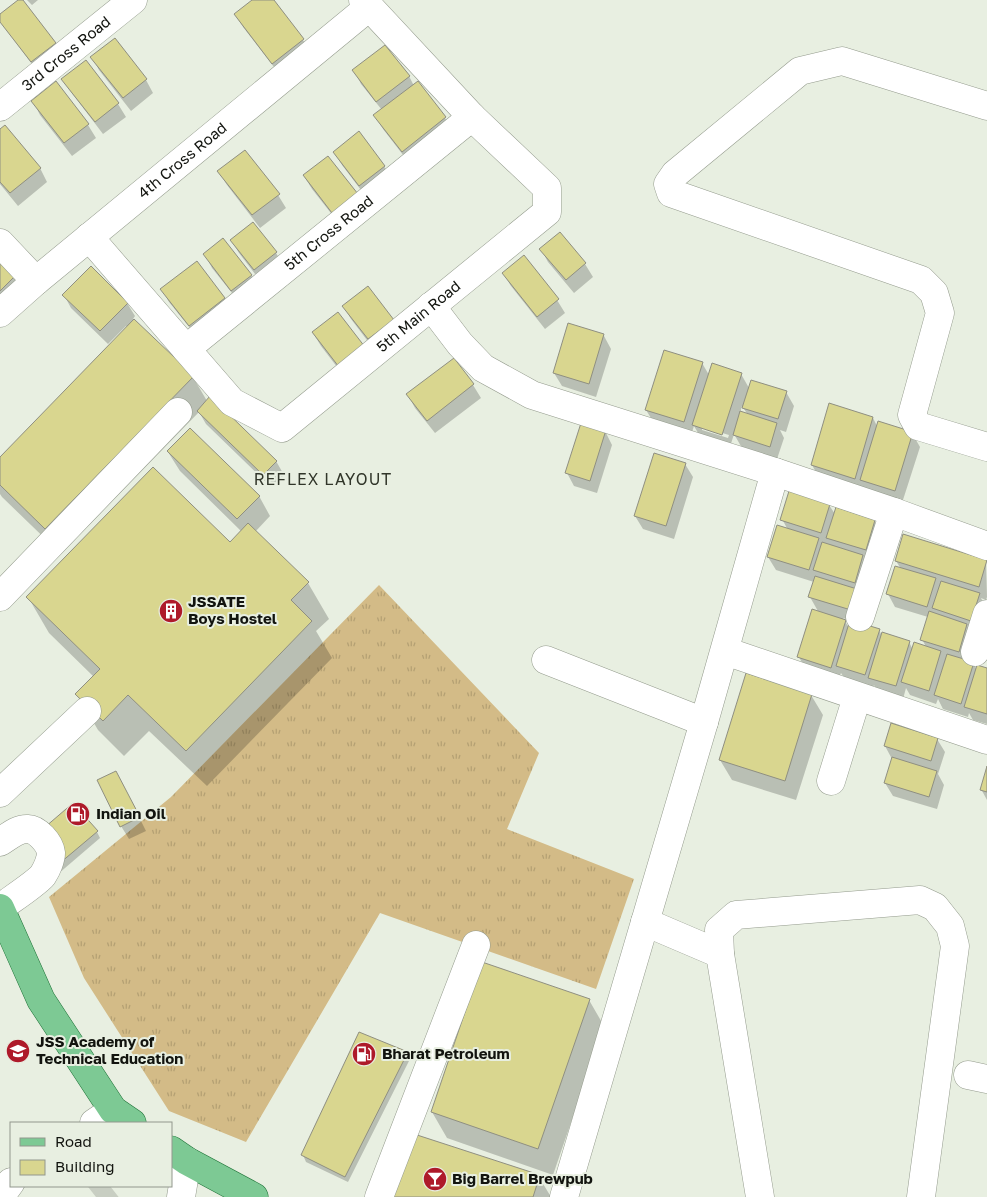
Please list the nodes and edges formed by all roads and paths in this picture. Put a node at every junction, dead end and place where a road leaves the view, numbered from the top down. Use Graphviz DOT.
graph roads {
  1 [pos="133,0"];
  2 [pos="366,3"];
  3 [pos="987,106"];
  4 [pos="0,107"];
  5 [pos="472,118"];
  6 [pos="90,237"];
  7 [pos="0,244"];
  8 [pos="36,281"];
  9 [pos="431,306"];
  10 [pos="0,313"];
  11 [pos="186,349"];
  12 [pos="178,412"];
  13 [pos="987,447"];
  14 [pos="776,472"];
  15 [pos="894,512"];
  16 [pos="987,546"];
  17 [pos="0,596"];
  18 [pos="987,614"];
  19 [pos="860,617"];
  20 [pos="725,651"];
  21 [pos="975,652"];
  22 [pos="546,660"];
  23 [pos="857,697"];
  24 [pos="87,711"];
  25 [pos="704,722"];
  26 [pos="987,740"];
  27 [pos="831,781"];
  28 [pos="0,792"];
  29 [pos="0,842"];
  30 [pos="0,908"];
  31 [pos="645,922"];
  32 [pos="476,945"];
  33 [pos="720,954"];
  34 [pos="113,1119"];
  35 [pos="179,1156"];
  36 [pos="10,1183"];
  37 [pos="0,1196"];
  38 [pos="181,1197"];
  39 [pos="254,1197"];
  40 [pos="379,1197"];
  41 [pos="564,1197"];
  42 [pos="760,1197"];
  43 [pos="921,1197"];
  1 -- 4 [label="street, 3rd Cross Road"];
  2 -- 5 [label="street, 5th Main Road"];
  2 -- 6 [label="street, 4th Cross Road"];
  3 -- 13 [label="street"];
  5 -- 9 [label="street, 5th Main Road"];
  5 -- 11 [label="street, 5th Cross Road"];
  6 -- 8 [label="street, 4th Cross Road"];
  6 -- 11 [label="street, 5th Main Road"];
  7 -- 8 [label="street"];
  8 -- 10 [label="street, 4th Cross Road"];
  9 -- 11 [label="street, 5th Main Road"];
  9 -- 14 [label="street"];
  12 -- 17 [label="street"];
  14 -- 15 [label="street"];
  14 -- 20 [label="street"];
  15 -- 16 [label="street"];
  15 -- 19 [label="street"];
  18 -- 21 [label="street"];
  20 -- 23 [label="street"];
  20 -- 25 [label="street"];
  22 -- 25 [label="street"];
  23 -- 26 [label="street"];
  23 -- 27 [label="street"];
  24 -- 28 [label="street"];
  25 -- 31 [label="street"];
  29 -- 30 [label="street"];
  30 -- 34 [label="main road"];
  31 -- 33 [label="street"];
  31 -- 41 [label="street"];
  32 -- 40 [label="street"];
  33 -- 42 [label="street"];
  33 -- 43 [label="street"];
  35 -- 38 [label="street"];
  35 -- 39 [label="main road"];
  36 -- 37 [label="street"];
}
